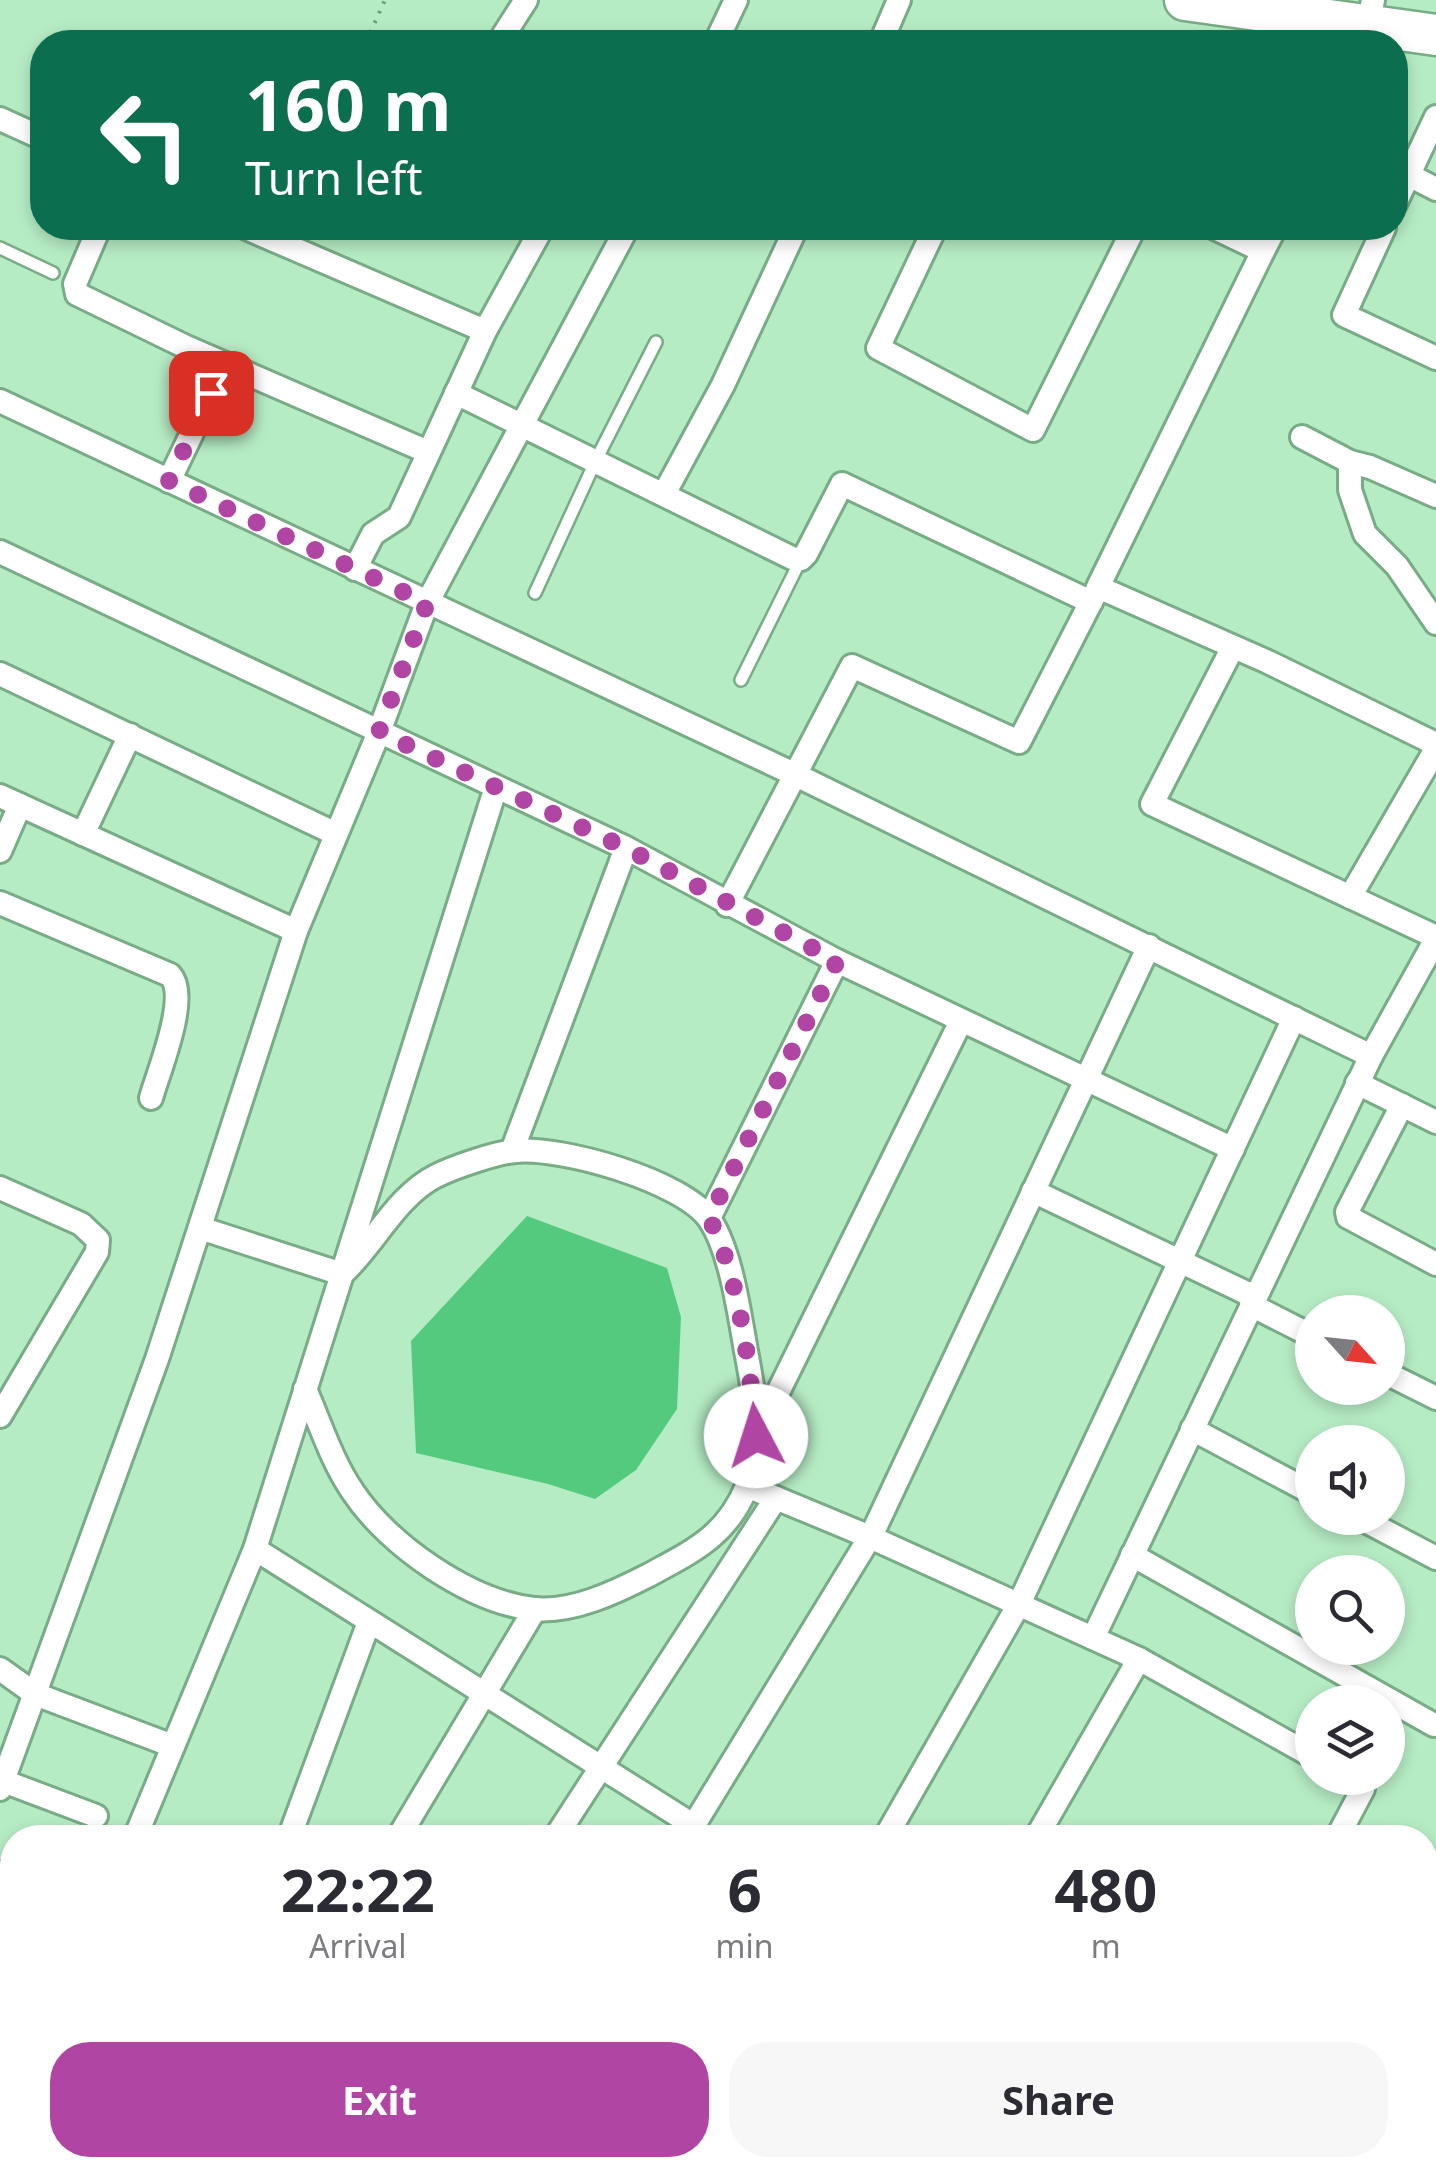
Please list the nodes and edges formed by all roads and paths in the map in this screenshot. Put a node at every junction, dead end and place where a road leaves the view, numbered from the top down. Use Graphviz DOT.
graph roads {
  1 [pos="385,0"];
  2 [pos="526,0"];
  3 [pos="736,0"];
  4 [pos="899,0"];
  5 [pos="1185,0"];
  6 [pos="1360,14"];
  7 [pos="1436,14"];
  8 [pos="371,30"];
  9 [pos="511,30"];
  10 [pos="722,30"];
  11 [pos="887,30"];
  12 [pos="1436,36"];
  13 [pos="1436,117"];
  14 [pos="0,119"];
  15 [pos="30,133"];
  16 [pos="1408,161"];
  17 [pos="1408,174"];
  18 [pos="1436,189"];
  19 [pos="94,240"];
  20 [pos="274,240"];
  21 [pos="535,240"];
  22 [pos="621,240"];
  23 [pos="790,240"];
  24 [pos="928,240"];
  25 [pos="1128,240"];
  26 [pos="1240,240"];
  27 [pos="1269,240"];
  28 [pos="1378,240"];
  29 [pos="0,248"];
  30 [pos="1263,251"];
  31 [pos="53,273"];
  32 [pos="486,331"];
  33 [pos="656,342"];
  34 [pos="1436,358"];
  35 [pos="224,364"];
  36 [pos="456,393"];
  37 [pos="0,401"];
  38 [pos="522,424"];
  39 [pos="1302,437"];
  40 [pos="428,452"];
  41 [pos="596,460"];
  42 [pos="1350,462"];
  43 [pos="169,481"];
  44 [pos="664,494"];
  45 [pos="1436,496"];
  46 [pos="0,552"];
  47 [pos="801,559"];
  48 [pos="355,569"];
  49 [pos="536,593"];
  50 [pos="1094,594"];
  51 [pos="427,603"];
  52 [pos="1436,623"];
  53 [pos="1234,647"];
  54 [pos="0,674"];
  55 [pos="741,680"];
  56 [pos="379,732"];
  57 [pos="130,735"];
  58 [pos="1436,746"];
  59 [pos="796,776"];
  60 [pos="496,787"];
  61 [pos="10,801"];
  62 [pos="83,834"];
  63 [pos="336,834"];
  64 [pos="626,848"];
  65 [pos="0,851"];
  66 [pos="1350,897"];
  67 [pos="0,903"];
  68 [pos="727,905"];
  69 [pos="296,931"];
  70 [pos="1436,938"];
  71 [pos="1149,946"];
  72 [pos="837,961"];
  73 [pos="1294,1018"];
  74 [pos="961,1022"];
  75 [pos="1370,1056"];
  76 [pos="1085,1080"];
  77 [pos="1357,1083"];
  78 [pos="151,1098"];
  79 [pos="1402,1105"];
  80 [pos="1436,1122"];
  81 [pos="1233,1149"];
  82 [pos="512,1150"];
  83 [pos="0,1188"];
  84 [pos="1033,1191"];
  85 [pos="709,1218"];
  86 [pos="200,1228"];
  87 [pos="1180,1263"];
  88 [pos="1436,1264"];
  89 [pos="342,1274"];
  90 [pos="1253,1301"];
  91 [pos="1295,1326"];
  92 [pos="1405,1382"];
  93 [pos="305,1389"];
  94 [pos="1436,1398"];
  95 [pos="0,1416"];
  96 [pos="1192,1429"];
  97 [pos="756,1436"];
  98 [pos="1295,1483"];
  99 [pos="747,1486"];
  100 [pos="776,1498"];
  101 [pos="1392,1535"];
  102 [pos="870,1537"];
  103 [pos="254,1550"];
  104 [pos="1132,1554"];
  105 [pos="1436,1558"];
  106 [pos="1019,1604"];
  107 [pos="535,1609"];
  108 [pos="370,1622"];
  109 [pos="1093,1638"];
  110 [pos="1140,1658"];
  111 [pos="0,1668"];
  112 [pos="35,1694"];
  113 [pos="484,1694"];
  114 [pos="1434,1725"];
  115 [pos="173,1746"];
  116 [pos="1295,1746"];
  117 [pos="600,1766"];
  118 [pos="2,1785"];
  119 [pos="1360,1795"];
  120 [pos="96,1816"];
  121 [pos="140,1825"];
  122 [pos="294,1825"];
  123 [pos="406,1825"];
  124 [pos="563,1825"];
  125 [pos="682,1825"];
  126 [pos="694,1825"];
  127 [pos="892,1825"];
  128 [pos="1044,1825"];
  129 [pos="1344,1825"];
  1 -- 8 [label="path"];
  2 -- 9 [label="street"];
  3 -- 10 [label="street"];
  4 -- 11 [label="street"];
  5 -- 6 [label="highway"];
  6 -- 7 [label="highway"];
  6 -- 12 [label="highway"];
  13 -- 16 [label="street"];
  14 -- 15 [label="street"];
  17 -- 18 [label="street"];
  19 -- 35 [label="street"];
  20 -- 32 [label="street"];
  21 -- 32 [label="street"];
  22 -- 38 [label="street"];
  23 -- 44 [label="street"];
  24 -- 25 [label="street"];
  26 -- 30 [label="street"];
  27 -- 30 [label="street"];
  28 -- 34 [label="street"];
  29 -- 31 [label="lane"];
  30 -- 50 [label="street"];
  32 -- 36 [label="street"];
  33 -- 41 [label="lane"];
  35 -- 40 [label="street"];
  35 -- 43 [label="street"];
  36 -- 38 [label="street"];
  36 -- 40 [label="street"];
  37 -- 43 [label="street"];
  38 -- 41 [label="street"];
  38 -- 51 [label="street"];
  39 -- 42 [label="street"];
  40 -- 48 [label="street"];
  41 -- 44 [label="street"];
  41 -- 49 [label="lane"];
  42 -- 45 [label="street"];
  42 -- 52 [label="street"];
  43 -- 48 [label="street"];
  44 -- 47 [label="street"];
  46 -- 56 [label="street"];
  47 -- 50 [label="street"];
  47 -- 55 [label="lane"];
  48 -- 51 [label="street"];
  50 -- 53 [label="street"];
  50 -- 59 [label="street"];
  51 -- 56 [label="street"];
  51 -- 59 [label="street"];
  53 -- 58 [label="street"];
  53 -- 66 [label="street"];
  54 -- 57 [label="street"];
  56 -- 60 [label="street"];
  56 -- 63 [label="street"];
  57 -- 62 [label="street"];
  57 -- 63 [label="street"];
  58 -- 66 [label="street"];
  59 -- 68 [label="street"];
  59 -- 71 [label="street"];
  60 -- 64 [label="street"];
  60 -- 89 [label="street"];
  61 -- 62 [label="street"];
  61 -- 65 [label="street"];
  62 -- 69 [label="street"];
  63 -- 69 [label="street"];
  64 -- 68 [label="street"];
  64 -- 82 [label="street"];
  66 -- 70 [label="street"];
  67 -- 78 [label="street"];
  68 -- 72 [label="street"];
  69 -- 86 [label="street"];
  70 -- 75 [label="street"];
  71 -- 73 [label="street"];
  71 -- 76 [label="street"];
  72 -- 74 [label="street"];
  72 -- 85 [label="street"];
  73 -- 75 [label="street"];
  73 -- 81 [label="street"];
  74 -- 76 [label="street"];
  74 -- 97 [label="street"];
  75 -- 77 [label="street"];
  76 -- 81 [label="street"];
  76 -- 84 [label="street"];
  77 -- 79 [label="street"];
  77 -- 90 [label="street"];
  79 -- 80 [label="street"];
  79 -- 88 [label="street"];
  81 -- 87 [label="street"];
  82 -- 85 [label="street"];
  82 -- 89 [label="street"];
  83 -- 95 [label="street"];
  84 -- 87 [label="street"];
  84 -- 102 [label="street"];
  85 -- 97 [label="street"];
  86 -- 89 [label="street"];
  86 -- 112 [label="street"];
  87 -- 90 [label="street"];
  87 -- 106 [label="street"];
  89 -- 93 [label="street"];
  90 -- 91 [label="street"];
  90 -- 96 [label="street"];
  92 -- 94 [label="street"];
  93 -- 103 [label="street"];
  93 -- 107 [label="street"];
  96 -- 98 [label="street"];
  96 -- 104 [label="street"];
  97 -- 99 [label="street"];
  99 -- 100 [label="street"];
  99 -- 107 [label="street"];
  100 -- 102 [label="street"];
  100 -- 117 [label="street"];
  101 -- 105 [label="street"];
  102 -- 106 [label="street"];
  102 -- 126 [label="street"];
  103 -- 108 [label="street"];
  103 -- 115 [label="street"];
  104 -- 109 [label="street"];
  104 -- 114 [label="street"];
  106 -- 109 [label="street"];
  106 -- 127 [label="street"];
  107 -- 113 [label="street"];
  108 -- 113 [label="street"];
  108 -- 122 [label="street"];
  109 -- 110 [label="street"];
  110 -- 116 [label="street"];
  110 -- 128 [label="street"];
  111 -- 112 [label="street"];
  112 -- 115 [label="street"];
  112 -- 118 [label="street"];
  113 -- 117 [label="street"];
  113 -- 123 [label="street"];
  115 -- 121 [label="street"];
  117 -- 124 [label="street"];
  117 -- 125 [label="street"];
  118 -- 120 [label="street"];
  119 -- 129 [label="street"];
}
